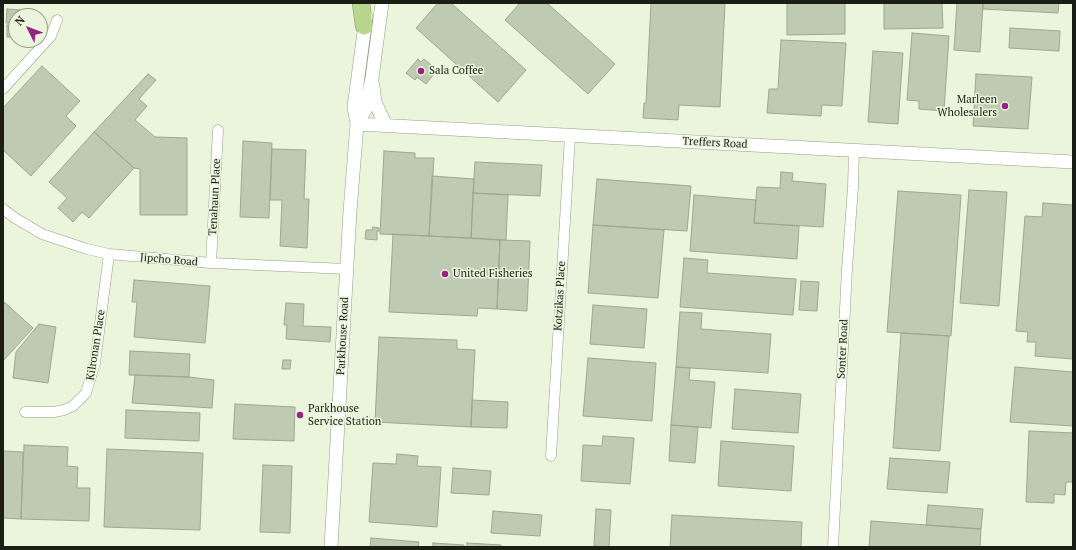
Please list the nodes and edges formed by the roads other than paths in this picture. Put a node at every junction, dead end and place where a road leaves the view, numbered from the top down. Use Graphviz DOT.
graph roads {
  1 [pos="361,3"];
  2 [pos="368,3"];
  3 [pos="382,3"];
  4 [pos="57,20"];
  5 [pos="364,26"];
  6 [pos="372,78"];
  7 [pos="3,89"];
  8 [pos="357,124"];
  9 [pos="386,126"];
  10 [pos="218,130"];
  11 [pos="570,136"];
  12 [pos="854,151"];
  13 [pos="1073,162"];
  14 [pos="3,209"];
  15 [pos="109,254"];
  16 [pos="211,263"];
  17 [pos="347,269"];
  18 [pos="25,412"];
  19 [pos="551,456"];
  20 [pos="331,547"];
  21 [pos="833,547"];
  1 -- 5 [label="highway"];
  2 -- 5 [label="street, Parkhouse Road"];
  3 -- 6 [label="street, Parkhouse Road"];
  4 -- 7 [label="street"];
  5 -- 8 [label="street, Parkhouse Road"];
  6 -- 8 [label="street, Parkhouse Road"];
  6 -- 9 [label="street"];
  8 -- 9 [label="street, Treffers Road"];
  8 -- 17 [label="street, Parkhouse Road"];
  9 -- 11 [label="street, Treffers Road"];
  10 -- 16 [label="street, Tenahaun Place"];
  11 -- 12 [label="street, Treffers Road"];
  11 -- 19 [label="street, Kotzikas Place"];
  12 -- 13 [label="street, Treffers Road"];
  12 -- 21 [label="street, Sonter Road"];
  14 -- 15 [label="street, Jipcho Road"];
  15 -- 16 [label="street, Jipcho Road"];
  15 -- 18 [label="street, Kilronan Place"];
  16 -- 17 [label="street, Jipcho Road"];
  17 -- 20 [label="street, Parkhouse Road"];
}
